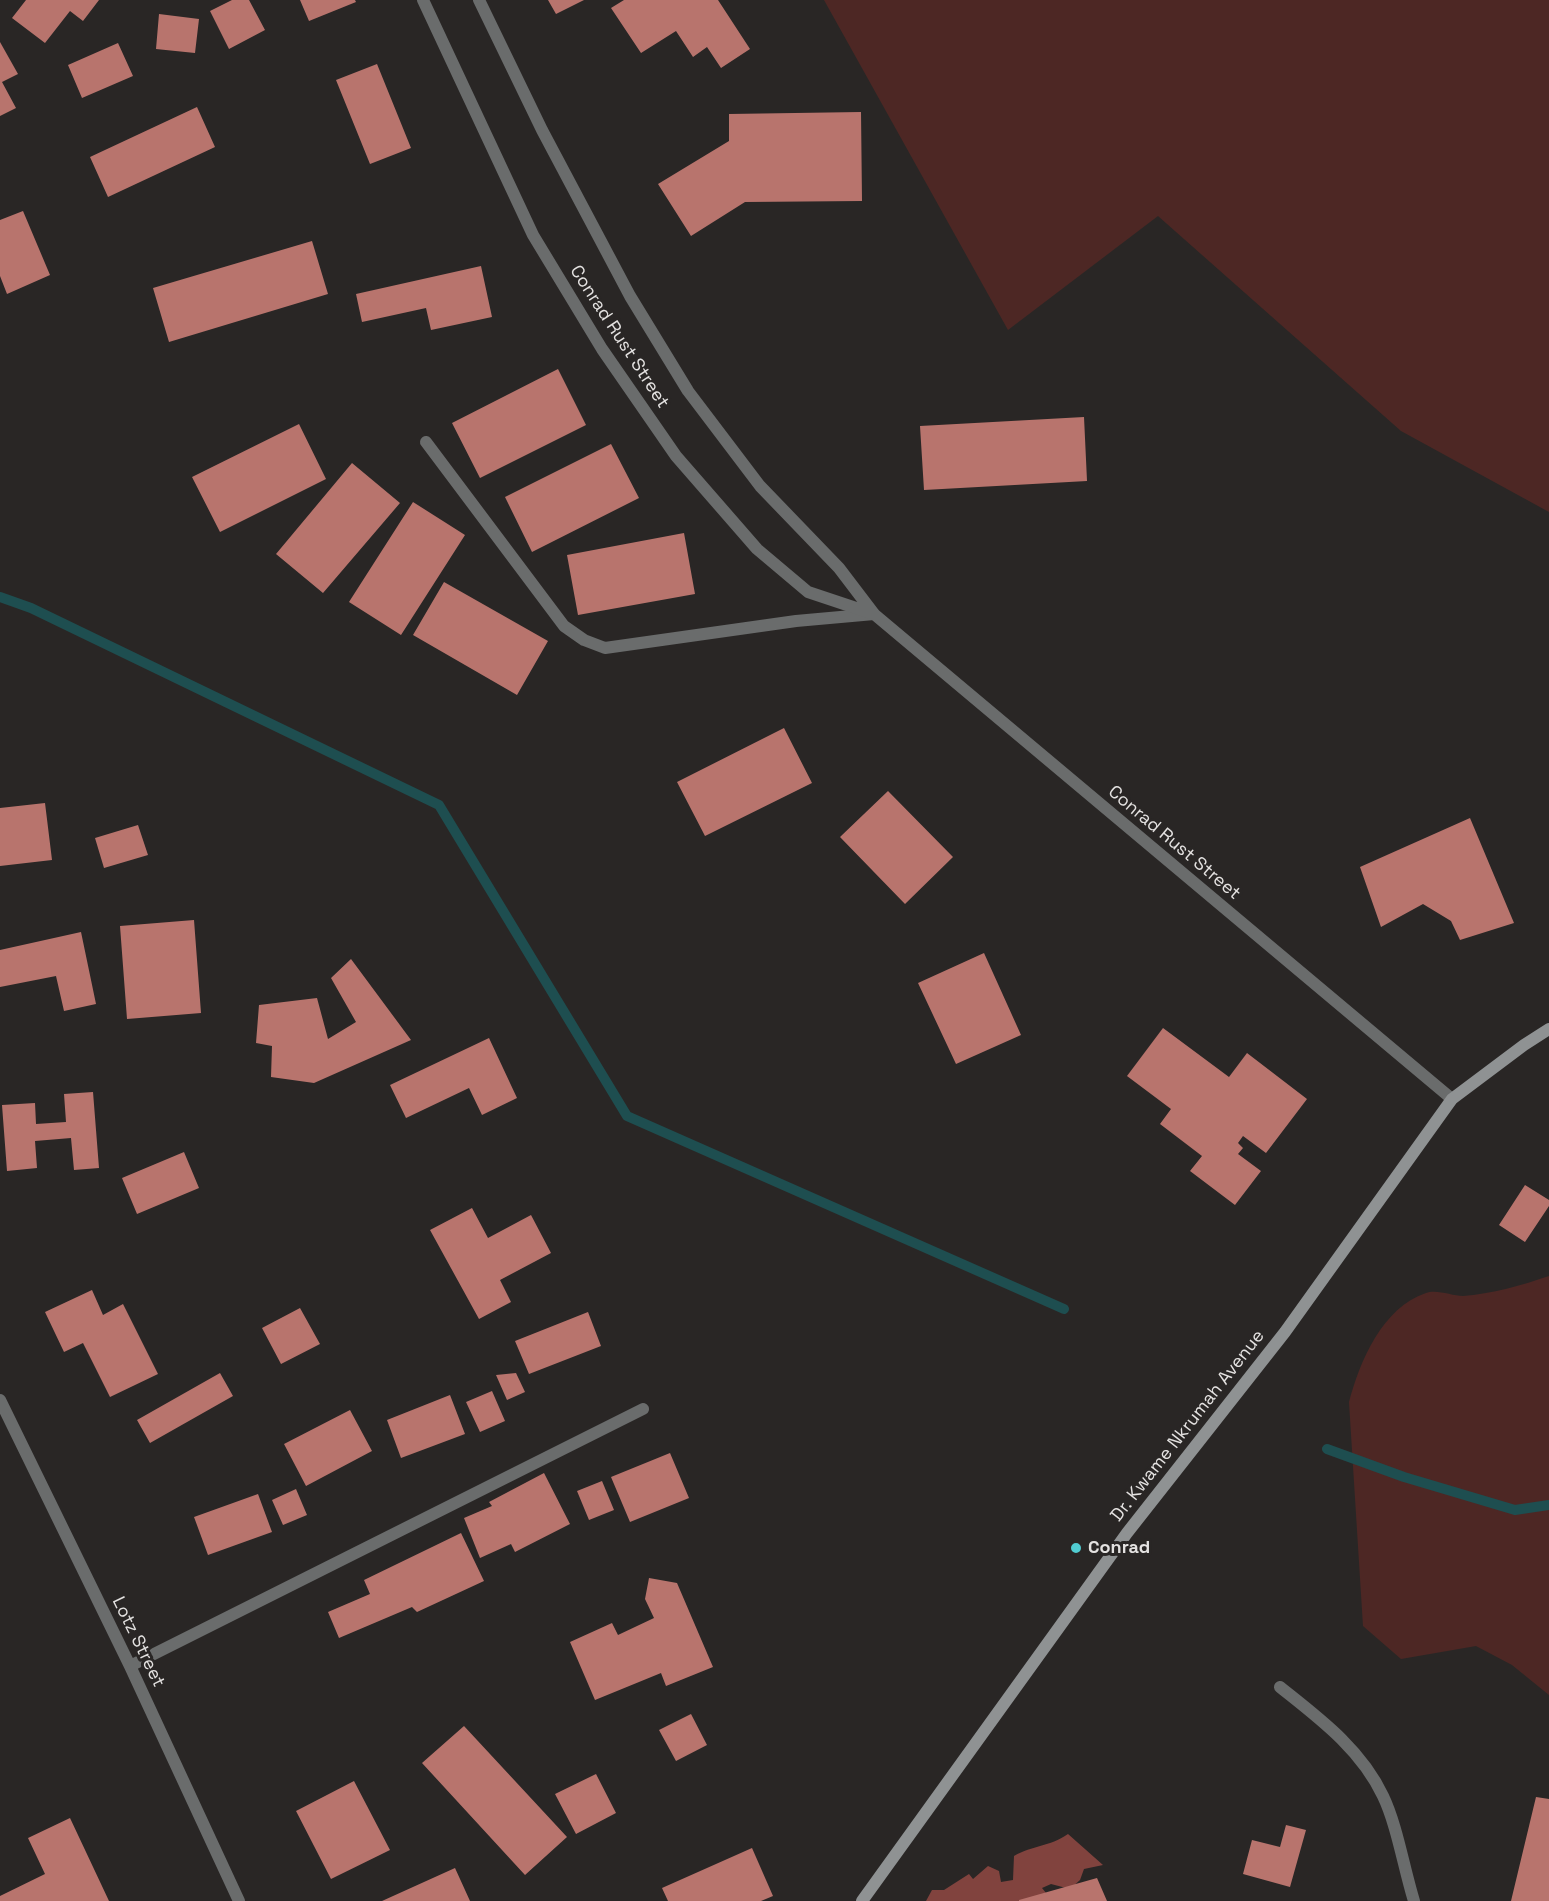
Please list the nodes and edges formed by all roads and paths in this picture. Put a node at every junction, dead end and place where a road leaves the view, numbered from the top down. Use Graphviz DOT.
graph roads {
  1 [pos="423,0"];
  2 [pos="479,0"];
  3 [pos="426,442"];
  4 [pos="874,614"];
  5 [pos="1549,1029"];
  6 [pos="1452,1099"];
  7 [pos="0,1400"];
  8 [pos="643,1409"];
  9 [pos="130,1666"];
  10 [pos="1280,1687"];
  11 [pos="239,1901"];
  12 [pos="862,1901"];
  13 [pos="1414,1901"];
  1 -- 4 [label="street, Conrad Rust Street"];
  2 -- 4 [label="street, Conrad Rust Street"];
  3 -- 4 [label="street"];
  4 -- 6 [label="street, Conrad Rust Street"];
  5 -- 6 [label="street, Dr. Kwame Nkrumah Avenue"];
  6 -- 12 [label="street, Dr. Kwame Nkrumah Avenue"];
  7 -- 9 [label="street, Lotz Street"];
  8 -- 9 [label="street"];
  9 -- 11 [label="street, Lotz Street"];
  10 -- 13 [label="street"];
}
